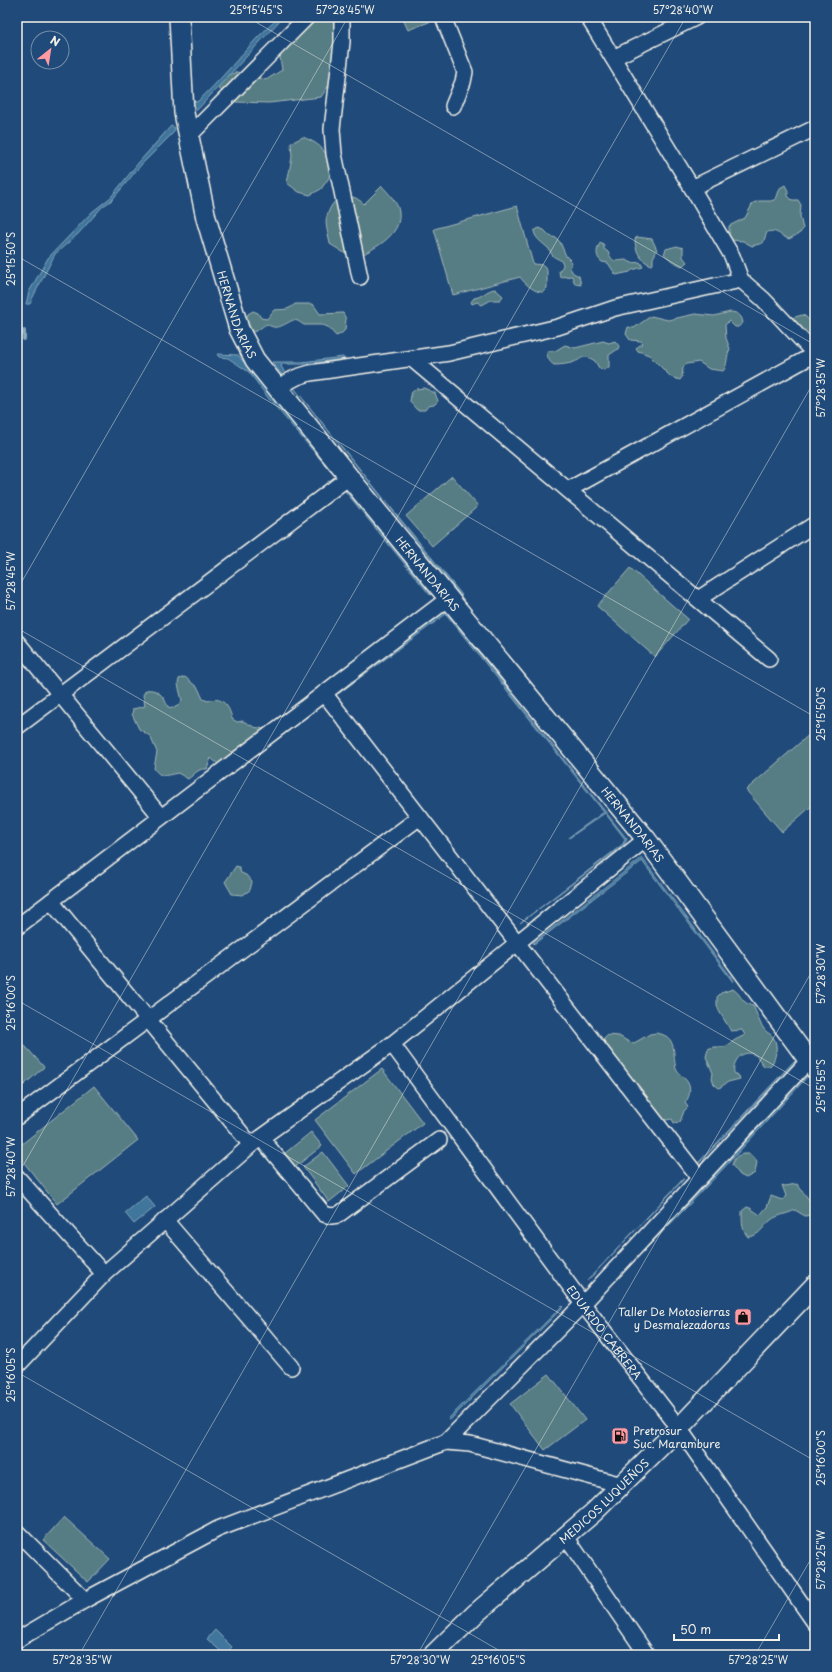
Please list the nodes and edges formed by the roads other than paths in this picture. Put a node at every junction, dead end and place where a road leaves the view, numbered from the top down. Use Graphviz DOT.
graph roads {
  1 [pos="179,17"];
  2 [pos="307,17"];
  3 [pos="342,17"];
  4 [pos="443,17"];
  5 [pos="588,17"];
  6 [pos="697,17"];
  7 [pos="613,58"];
  8 [pos="453,106"];
  9 [pos="815,128"];
  10 [pos="189,136"];
  11 [pos="692,188"];
  12 [pos="360,277"];
  13 [pos="741,280"];
  14 [pos="815,354"];
  15 [pos="412,359"];
  16 [pos="278,387"];
  17 [pos="349,477"];
  18 [pos="568,490"];
  19 [pos="815,524"];
  20 [pos="449,598"];
  21 [pos="698,599"];
  22 [pos="17,642"];
  23 [pos="769,659"];
  24 [pos="324,693"];
  25 [pos="60,695"];
  26 [pos="17,726"];
  27 [pos="162,817"];
  28 [pos="420,817"];
  29 [pos="646,839"];
  30 [pos="51,901"];
  31 [pos="17,927"];
  32 [pos="517,943"];
  33 [pos="148,1021"];
  34 [pos="392,1044"];
  35 [pos="812,1065"];
  36 [pos="17,1118"];
  37 [pos="439,1140"];
  38 [pos="256,1142"];
  39 [pos="17,1177"];
  40 [pos="699,1178"];
  41 [pos="165,1220"];
  42 [pos="104,1274"];
  43 [pos="815,1285"];
  44 [pos="583,1304"];
  45 [pos="17,1366"];
  46 [pos="291,1367"];
  47 [pos="679,1428"];
  48 [pos="446,1442"];
  49 [pos="622,1485"];
  50 [pos="17,1532"];
  51 [pos="566,1538"];
  52 [pos="85,1600"];
  53 [pos="815,1622"];
  54 [pos="17,1640"];
  55 [pos="433,1655"];
  56 [pos="648,1655"];
  1 -- 10 [label="street, HERNANDARIAS"];
  2 -- 10 [label="street"];
  3 -- 12 [label="street"];
  4 -- 8 [label="street"];
  5 -- 7 [label="street"];
  6 -- 7 [label="street"];
  7 -- 11 [label="street"];
  9 -- 11 [label="street"];
  10 -- 16 [label="street, HERNANDARIAS"];
  11 -- 13 [label="street"];
  13 -- 14 [label="street"];
  13 -- 15 [label="street"];
  14 -- 18 [label="street"];
  15 -- 16 [label="street"];
  15 -- 18 [label="street"];
  16 -- 17 [label="street, HERNANDARIAS"];
  17 -- 20 [label="street, HERNANDARIAS"];
  17 -- 25 [label="street"];
  18 -- 21 [label="street"];
  19 -- 21 [label="street"];
  20 -- 24 [label="street"];
  20 -- 29 [label="street, HERNANDARIAS"];
  21 -- 23 [label="street"];
  22 -- 25 [label="street"];
  24 -- 27 [label="street"];
  24 -- 28 [label="street"];
  25 -- 26 [label="street"];
  25 -- 27 [label="street"];
  27 -- 30 [label="street"];
  28 -- 32 [label="street"];
  28 -- 33 [label="street"];
  29 -- 32 [label="street"];
  29 -- 35 [label="street, HERNANDARIAS"];
  30 -- 31 [label="street"];
  30 -- 33 [label="street"];
  32 -- 34 [label="street"];
  32 -- 40 [label="street"];
  33 -- 36 [label="street"];
  33 -- 38 [label="street"];
  34 -- 38 [label="street"];
  34 -- 44 [label="street, EDUARDO CABRERA"];
  35 -- 40 [label="street"];
  37 -- 38 [label="street"];
  38 -- 41 [label="street"];
  39 -- 42 [label="street"];
  40 -- 44 [label="street"];
  41 -- 42 [label="street"];
  41 -- 46 [label="street"];
  42 -- 45 [label="street"];
  43 -- 47 [label="street, MEDICOS LUQUEÑOS"];
  44 -- 47 [label="street, EDUARDO CABRERA"];
  44 -- 48 [label="street"];
  47 -- 49 [label="street, MEDICOS LUQUEÑOS"];
  47 -- 53 [label="street, EDUARDO CABRERA"];
  48 -- 49 [label="street"];
  48 -- 52 [label="street"];
  49 -- 51 [label="street, MEDICOS LUQUEÑOS"];
  50 -- 52 [label="street"];
  51 -- 55 [label="street, MEDICOS LUQUEÑOS"];
  51 -- 56 [label="street"];
  52 -- 54 [label="street"];
}
